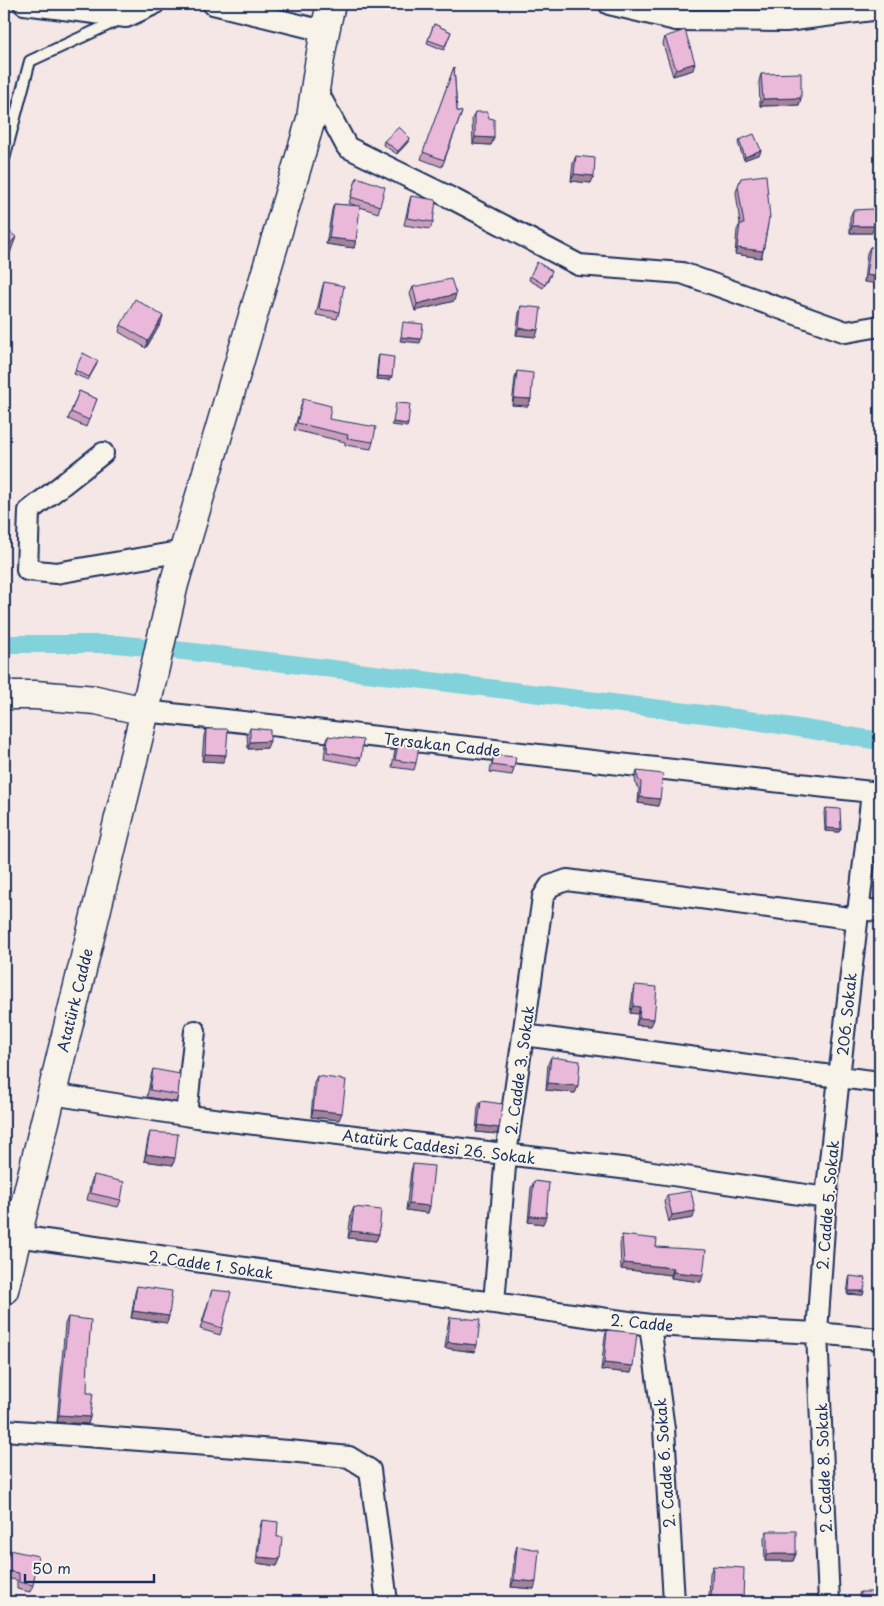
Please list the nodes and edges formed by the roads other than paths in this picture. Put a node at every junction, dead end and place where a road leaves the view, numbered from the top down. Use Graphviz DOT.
graph roads {
  1 [pos="24,4"];
  2 [pos="213,4"];
  3 [pos="331,4"];
  4 [pos="609,4"];
  5 [pos="141,8"];
  6 [pos="880,9"];
  7 [pos="324,31"];
  8 [pos="315,87"];
  9 [pos="4,159"];
  10 [pos="880,326"];
  11 [pos="103,453"];
  12 [pos="184,551"];
  13 [pos="4,695"];
  14 [pos="145,711"];
  15 [pos="876,793"];
  16 [pos="880,911"];
  17 [pos="857,914"];
  18 [pos="195,1031"];
  19 [pos="524,1035"];
  20 [pos="839,1077"];
  21 [pos="880,1082"];
  22 [pos="52,1094"];
  23 [pos="186,1115"];
  24 [pos="506,1154"];
  25 [pos="826,1198"];
  26 [pos="17,1236"];
  27 [pos="4,1290"];
  28 [pos="406,1291"];
  29 [pos="494,1303"];
  30 [pos="650,1325"];
  31 [pos="817,1333"];
  32 [pos="880,1339"];
  33 [pos="4,1430"];
  34 [pos="387,1602"];
  35 [pos="674,1602"];
  36 [pos="828,1602"];
  1 -- 5 [label="street"];
  2 -- 7 [label="street"];
  3 -- 7 [label="main road, Atatürk Cadde"];
  4 -- 6 [label="street"];
  5 -- 9 [label="lane"];
  7 -- 8 [label="main road, Atatürk Cadde"];
  8 -- 10 [label="street"];
  8 -- 12 [label="main road, Atatürk Cadde"];
  11 -- 12 [label="street"];
  12 -- 14 [label="main road, Atatürk Cadde"];
  13 -- 14 [label="main road, Tersakan Cadde"];
  14 -- 15 [label="street, Tersakan Cadde"];
  14 -- 22 [label="main road, Atatürk Cadde"];
  15 -- 17 [label="street, 206. Sokak"];
  16 -- 17 [label="street"];
  17 -- 19 [label="street, 2. Cadde 3. Sokak"];
  17 -- 20 [label="street, 206. Sokak"];
  18 -- 23 [label="street"];
  19 -- 20 [label="street"];
  19 -- 24 [label="street, 2. Cadde 3. Sokak"];
  20 -- 21 [label="street, 206. Sokak"];
  20 -- 25 [label="street, 2. Cadde 5. Sokak"];
  22 -- 23 [label="street, Atatürk Caddesi 26. Sokak"];
  22 -- 26 [label="main road, Atatürk Cadde"];
  23 -- 24 [label="street, Atatürk Caddesi 26. Sokak"];
  24 -- 25 [label="street, Atatürk Caddesi 26. Sokak"];
  24 -- 29 [label="street, 2. Cadde 3. Sokak"];
  25 -- 31 [label="street, 2. Cadde 5. Sokak"];
  26 -- 27 [label="main road, Atatürk Cadde"];
  26 -- 28 [label="street, 2. Cadde 1. Sokak"];
  28 -- 29 [label="street, 2. Cadde"];
  29 -- 30 [label="street, 2. Cadde"];
  30 -- 31 [label="street, 2. Cadde"];
  30 -- 35 [label="street, 2. Cadde 6. Sokak"];
  31 -- 32 [label="street, 2. Cadde"];
  31 -- 36 [label="street, 2. Cadde 8. Sokak"];
  33 -- 34 [label="street"];
}
